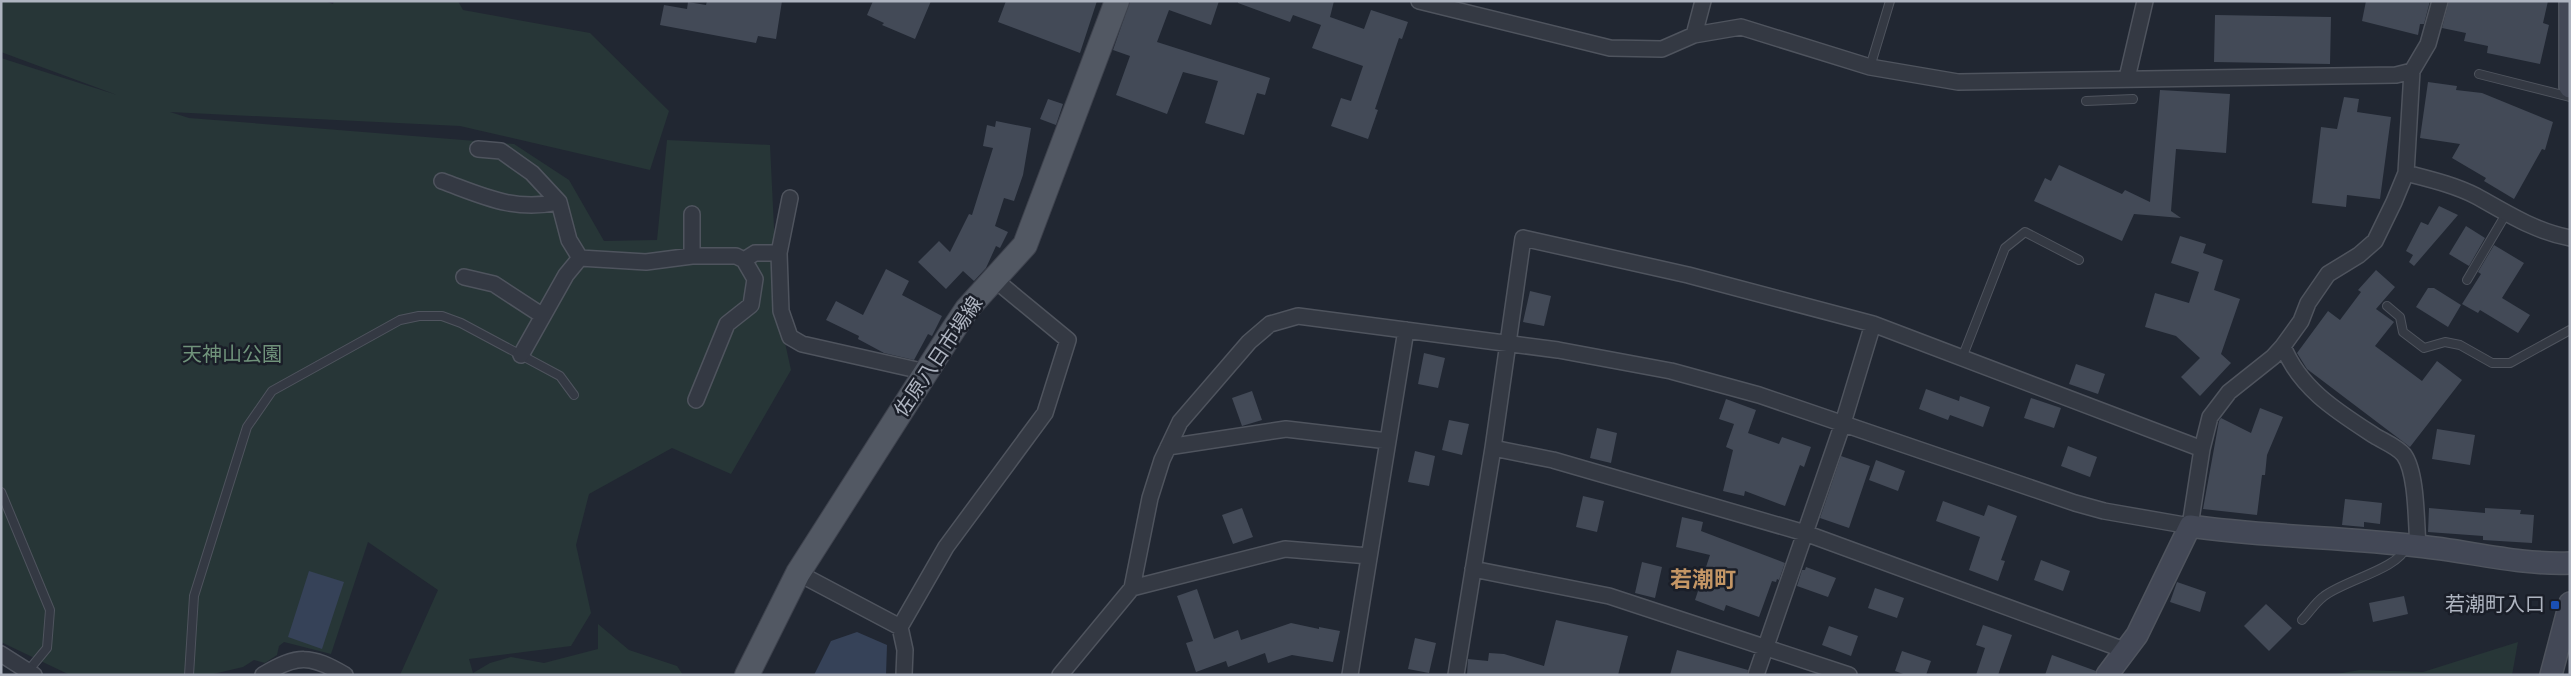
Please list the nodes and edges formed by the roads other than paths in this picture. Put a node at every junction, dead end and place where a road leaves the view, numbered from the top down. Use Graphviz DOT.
graph roads {
  1 [pos="1117,1"];
  2 [pos="1419,1"];
  3 [pos="1703,1"];
  4 [pos="1890,1"];
  5 [pos="2144,1"];
  6 [pos="2440,1"];
  7 [pos="2570,1"];
  8 [pos="1694,35"];
  9 [pos="1870,68"];
  10 [pos="2412,71"];
  11 [pos="2479,74"];
  12 [pos="2127,78"];
  13 [pos="2570,88"];
  14 [pos="2570,97"];
  15 [pos="2133,100"];
  16 [pos="2086,101"];
  17 [pos="478,149"];
  18 [pos="2406,173"];
  19 [pos="442,181"];
  20 [pos="790,198"];
  21 [pos="559,202"];
  22 [pos="692,214"];
  23 [pos="2506,214"];
  24 [pos="2570,238"];
  25 [pos="779,253"];
  26 [pos="692,256"];
  27 [pos="580,258"];
  28 [pos="744,260"];
  29 [pos="2079,260"];
  30 [pos="464,277"];
  31 [pos="994,279"];
  32 [pos="2467,280"];
  33 [pos="2387,306"];
  34 [pos="543,316"];
  35 [pos="1874,324"];
  36 [pos="1406,330"];
  37 [pos="2570,330"];
  38 [pos="1509,344"];
  39 [pos="2283,346"];
  40 [pos="521,355"];
  41 [pos="1962,358"];
  42 [pos="926,372"];
  43 [pos="574,395"];
  44 [pos="696,400"];
  45 [pos="1843,423"];
  46 [pos="1388,441"];
  47 [pos="1168,447"];
  48 [pos="1493,448"];
  49 [pos="2202,449"];
  50 [pos="1,492"];
  51 [pos="2190,526"];
  52 [pos="1805,533"];
  53 [pos="2412,545"];
  54 [pos="1369,556"];
  55 [pos="2570,563"];
  56 [pos="1474,569"];
  57 [pos="798,574"];
  58 [pos="1132,588"];
  59 [pos="2570,603"];
  60 [pos="2302,620"];
  61 [pos="900,627"];
  62 [pos="1766,646"];
  63 [pos="2127,651"];
  64 [pos="1,654"];
  65 [pos="31,673"];
  66 [pos="189,675"];
  67 [pos="263,675"];
  68 [pos="345,675"];
  69 [pos="747,675"];
  70 [pos="904,675"];
  71 [pos="1060,675"];
  72 [pos="1350,675"];
  73 [pos="1456,675"];
  74 [pos="1756,675"];
  75 [pos="1849,675"];
  76 [pos="2107,675"];
  77 [pos="2551,675"];
  1 -- 31 [label="main road, 佐原八日市場線"];
  2 -- 8 [label="street"];
  3 -- 8 [label="street"];
  4 -- 9 [label="lane"];
  5 -- 12 [label="street"];
  6 -- 10 [label="street"];
  7 -- 13 [label="street"];
  8 -- 9 [label="street"];
  9 -- 12 [label="street"];
  10 -- 12 [label="street"];
  10 -- 18 [label="street"];
  11 -- 14 [label="lane"];
  15 -- 16 [label="lane"];
  17 -- 21 [label="street"];
  18 -- 23 [label="street"];
  18 -- 39 [label="street"];
  19 -- 21 [label="street"];
  20 -- 25 [label="street"];
  21 -- 27 [label="street"];
  22 -- 26 [label="street"];
  23 -- 24 [label="street"];
  23 -- 32 [label="lane"];
  25 -- 28 [label="street"];
  25 -- 42 [label="street"];
  26 -- 27 [label="street"];
  26 -- 28 [label="street"];
  27 -- 34 [label="street"];
  28 -- 44 [label="street"];
  29 -- 41 [label="lane"];
  30 -- 34 [label="street"];
  31 -- 42 [label="main road, 佐原八日市場線"];
  31 -- 61 [label="street"];
  33 -- 37 [label="lane"];
  34 -- 40 [label="street"];
  35 -- 38 [label="street"];
  35 -- 41 [label="street"];
  35 -- 45 [label="street"];
  36 -- 38 [label="street"];
  36 -- 46 [label="street"];
  36 -- 47 [label="street"];
  38 -- 45 [label="street"];
  38 -- 48 [label="street"];
  39 -- 49 [label="street"];
  39 -- 53 [label="street"];
  40 -- 43 [label="lane"];
  40 -- 66 [label="lane"];
  41 -- 49 [label="street"];
  42 -- 57 [label="main road, 佐原八日市場線"];
  45 -- 51 [label="street"];
  45 -- 52 [label="street"];
  46 -- 47 [label="street"];
  46 -- 54 [label="street"];
  47 -- 58 [label="street"];
  48 -- 52 [label="street"];
  48 -- 56 [label="street"];
  49 -- 51 [label="street"];
  50 -- 65 [label="lane"];
  51 -- 53 [label="street"];
  51 -- 63 [label="street"];
  52 -- 62 [label="street"];
  52 -- 63 [label="street"];
  53 -- 55 [label="street"];
  53 -- 60 [label="lane"];
  54 -- 58 [label="street"];
  54 -- 72 [label="street"];
  56 -- 62 [label="street"];
  56 -- 73 [label="street"];
  57 -- 61 [label="street"];
  57 -- 69 [label="main road, 佐原八日市場線"];
  58 -- 71 [label="street"];
  59 -- 77 [label="street"];
  61 -- 70 [label="street"];
  62 -- 74 [label="street"];
  62 -- 75 [label="street"];
  63 -- 76 [label="street"];
  64 -- 65 [label="street"];
  67 -- 68 [label="street"];
}
